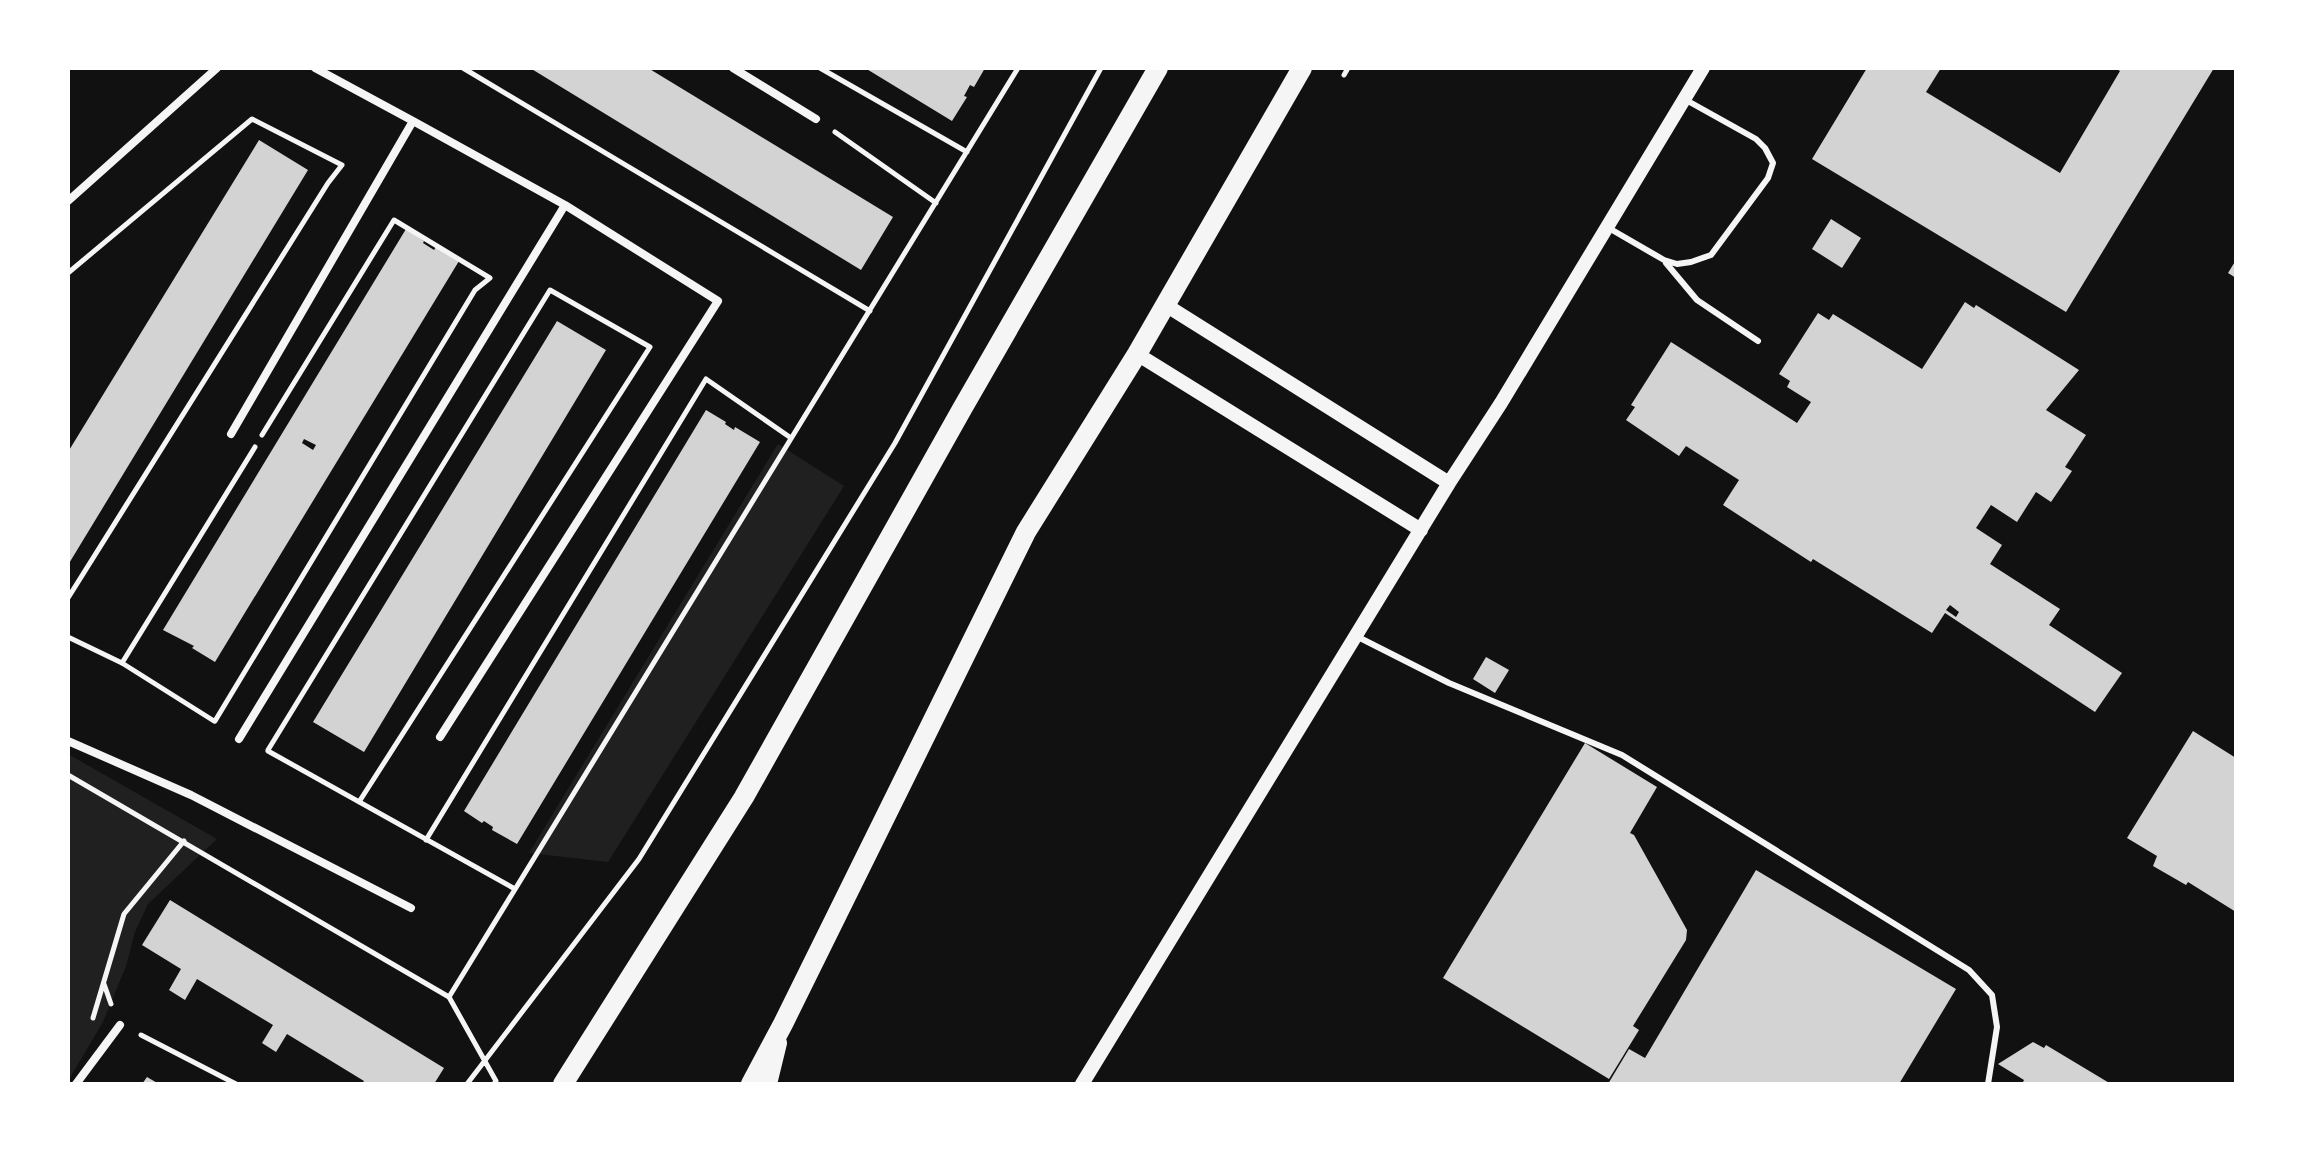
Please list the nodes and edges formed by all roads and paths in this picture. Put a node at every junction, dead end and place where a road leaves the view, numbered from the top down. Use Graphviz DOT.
graph roads {
  1 [pos="217,68"];
  2 [pos="315,68"];
  3 [pos="463,68"];
  4 [pos="733,68"];
  5 [pos="820,68"];
  6 [pos="1018,68"];
  7 [pos="1101,68"];
  8 [pos="1158,68"];
  9 [pos="1302,68"];
  10 [pos="1348,68"];
  11 [pos="1703,68"];
  12 [pos="1344,75"];
  13 [pos="1685,99"];
  14 [pos="816,119"];
  15 [pos="413,121"];
  16 [pos="967,152"];
  17 [pos="68,201"];
  18 [pos="936,203"];
  19 [pos="565,205"];
  20 [pos="1607,227"];
  21 [pos="1664,260"];
  22 [pos="68,273"];
  23 [pos="1164,304"];
  24 [pos="870,311"];
  25 [pos="1758,341"];
  26 [pos="1137,354"];
  27 [pos="231,434"];
  28 [pos="791,438"];
  29 [pos="1449,483"];
  30 [pos="1421,530"];
  31 [pos="68,598"];
  32 [pos="1356,636"];
  33 [pos="68,637"];
  34 [pos="122,663"];
  35 [pos="215,721"];
  36 [pos="440,737"];
  37 [pos="239,739"];
  38 [pos="68,741"];
  39 [pos="68,775"];
  40 [pos="359,802"];
  41 [pos="426,840"];
  42 [pos="184,841"];
  43 [pos="515,889"];
  44 [pos="411,908"];
  45 [pos="104,984"];
  46 [pos="449,997"];
  47 [pos="92,1023"];
  48 [pos="783,1024"];
  49 [pos="120,1025"];
  50 [pos="485,1061"];
  51 [pos="76,1084"];
  52 [pos="236,1084"];
  53 [pos="467,1084"];
  54 [pos="494,1084"];
  55 [pos="563,1084"];
  56 [pos="751,1084"];
  57 [pos="769,1084"];
  58 [pos="1082,1084"];
  59 [pos="1988,1084"];
  1 -- 17 [label="street"];
  2 -- 15 [label="street"];
  3 -- 24 [label="path"];
  4 -- 14 [label="street"];
  5 -- 16 [label="path"];
  6 -- 16 [label="path"];
  7 -- 50 [label="path"];
  8 -- 55 [label="main road"];
  9 -- 23 [label="main road"];
  10 -- 12 [label="path"];
  11 -- 13 [label="street"];
  13 -- 20 [label="street"];
  13 -- 21 [label="lane"];
  14 -- 18 [label="path"];
  15 -- 19 [label="street"];
  15 -- 27 [label="street"];
  16 -- 18 [label="path"];
  18 -- 24 [label="path"];
  19 -- 36 [label="street"];
  19 -- 37 [label="street"];
  20 -- 21 [label="lane"];
  20 -- 29 [label="street"];
  21 -- 25 [label="lane"];
  22 -- 31 [label="path"];
  23 -- 26 [label="main road"];
  23 -- 29 [label="street"];
  24 -- 28 [label="path"];
  26 -- 30 [label="street"];
  26 -- 48 [label="main road"];
  28 -- 41 [label="path"];
  28 -- 43 [label="path"];
  29 -- 30 [label="street"];
  30 -- 32 [label="street"];
  32 -- 58 [label="street"];
  32 -- 59 [label="lane"];
  33 -- 34 [label="path"];
  34 -- 35 [label="path"];
  34 -- 35 [label="path"];
  35 -- 37 [label="path"];
  38 -- 44 [label="street"];
  39 -- 42 [label="path"];
  40 -- 40 [label="path"];
  40 -- 41 [label="path"];
  41 -- 43 [label="path"];
  42 -- 45 [label="path"];
  42 -- 46 [label="path"];
  43 -- 46 [label="path"];
  45 -- 47 [label="path"];
  45 -- 49 [label="path"];
  46 -- 50 [label="path"];
  48 -- 56 [label="main road"];
  48 -- 57 [label="main road"];
  49 -- 51 [label="street"];
  49 -- 52 [label="path"];
  50 -- 53 [label="path"];
  50 -- 54 [label="path"];
}
